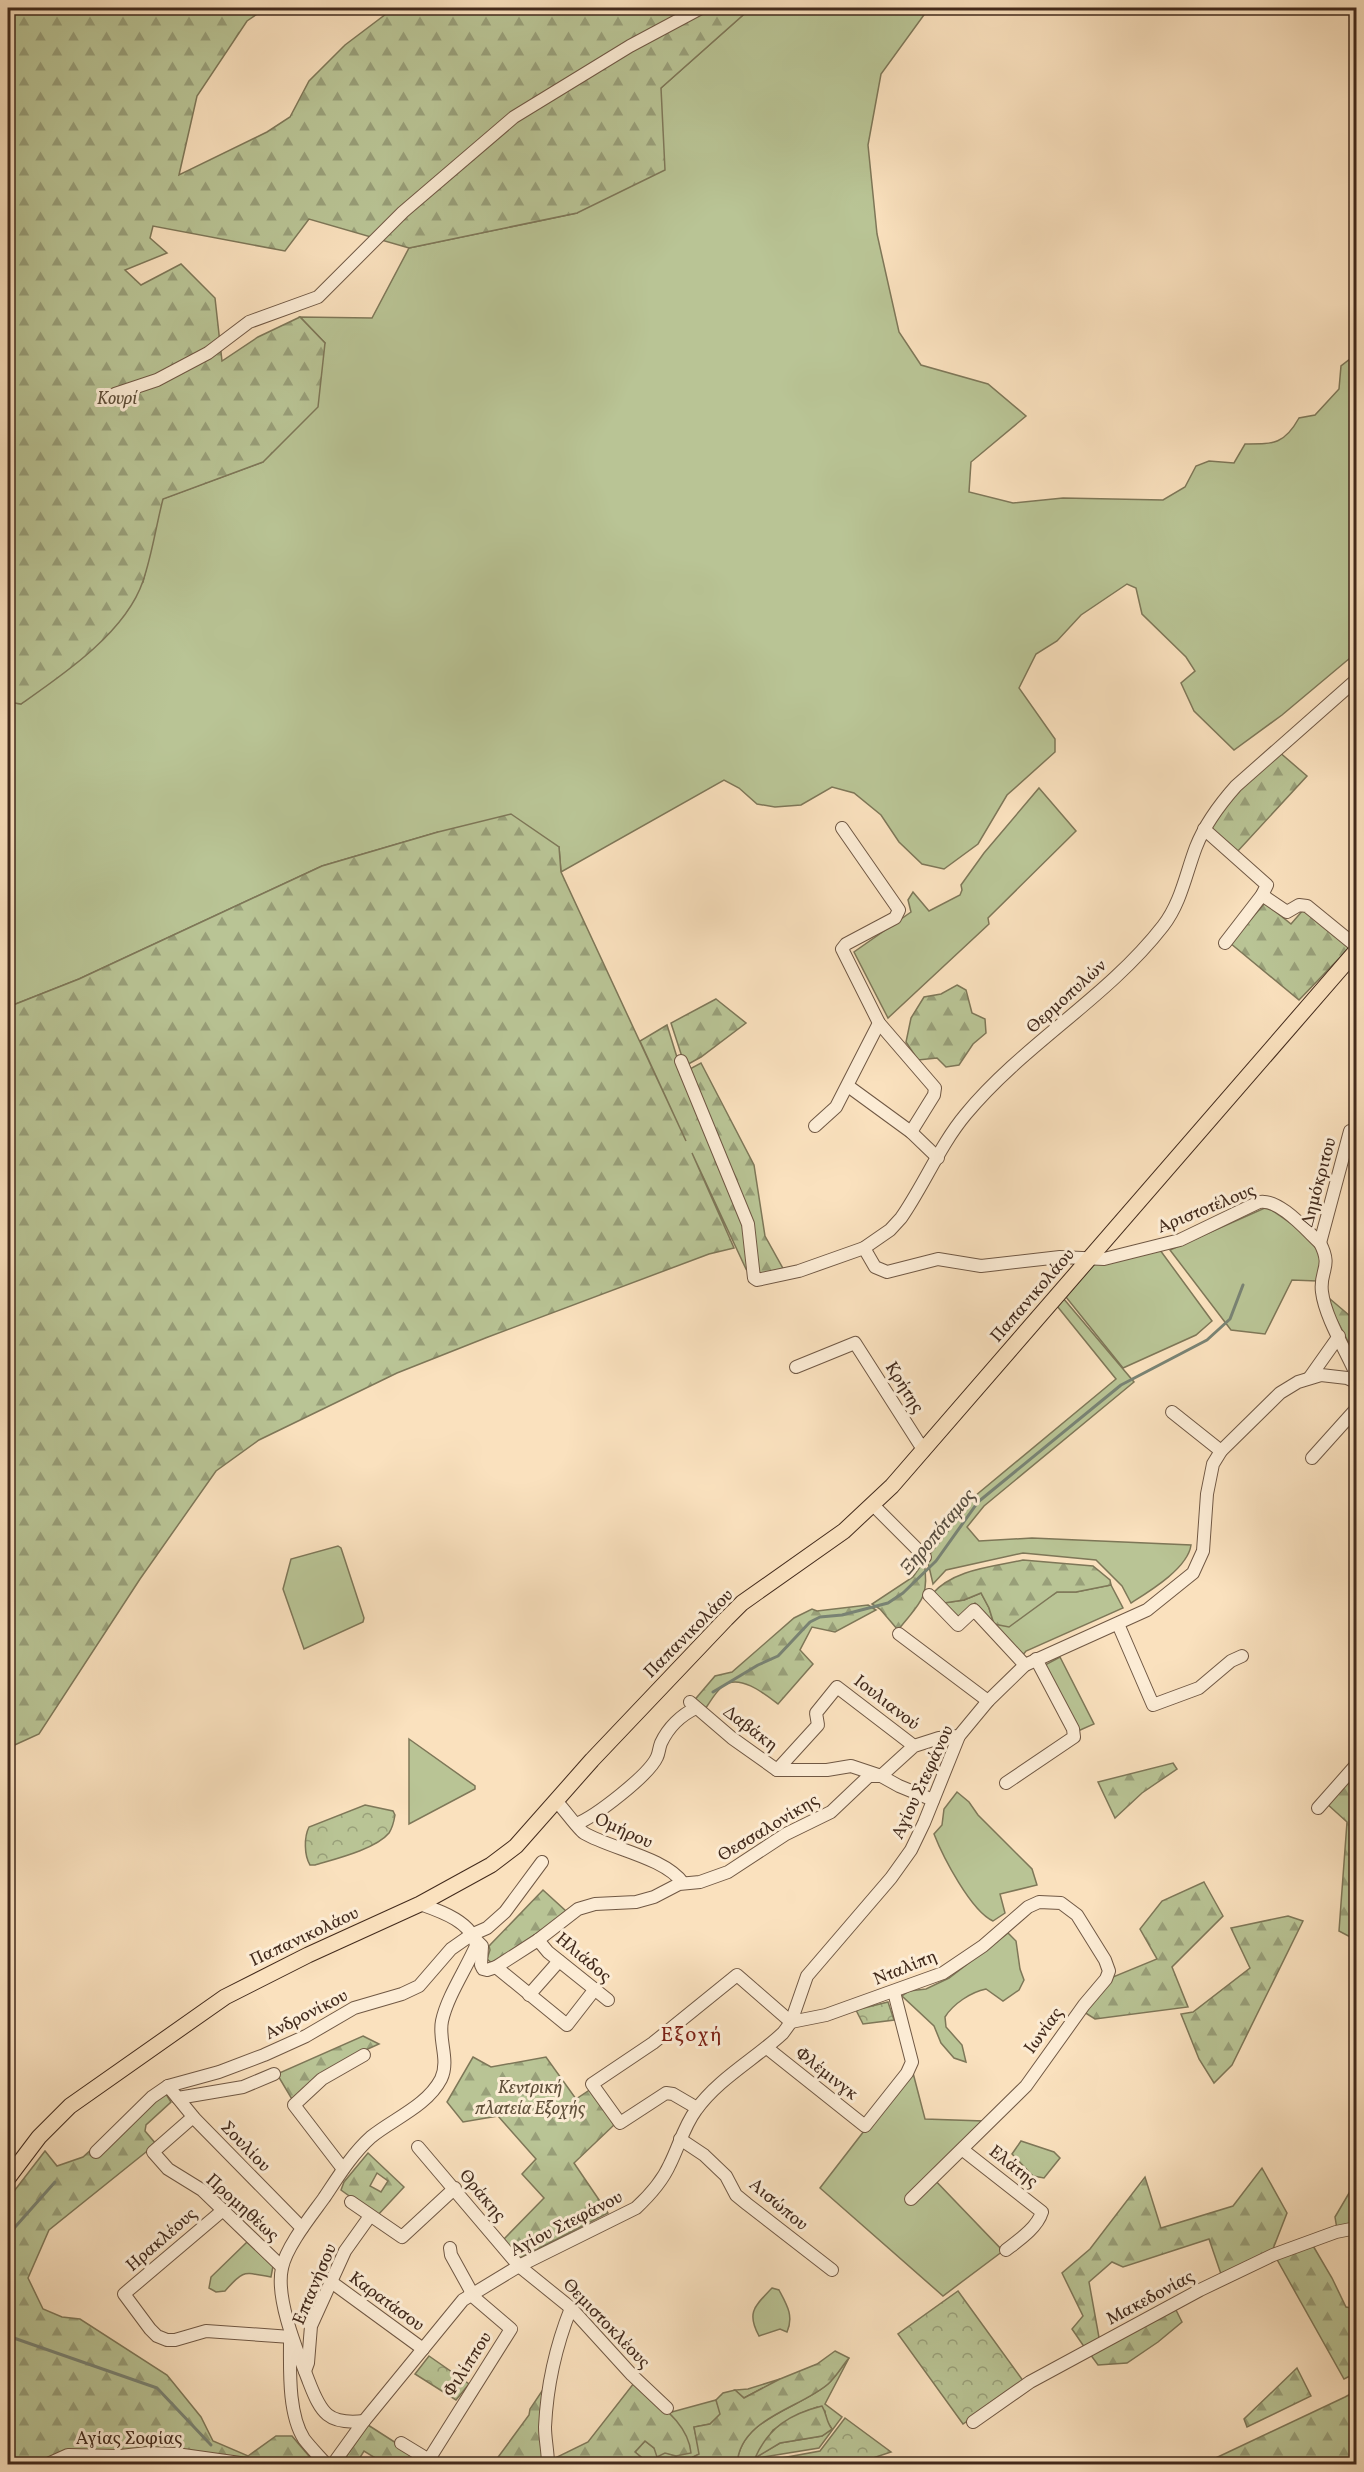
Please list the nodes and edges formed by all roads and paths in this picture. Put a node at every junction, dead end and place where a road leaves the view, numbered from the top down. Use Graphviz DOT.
graph roads {
  1 [pos="701,8"];
  2 [pos="115,394"];
  3 [pos="1356,680"];
  4 [pos="842,828"];
  5 [pos="1204,829"];
  6 [pos="1265,890"];
  7 [pos="1225,943"];
  8 [pos="1356,948"];
  9 [pos="879,1023"];
  10 [pos="681,1061"];
  11 [pos="848,1086"];
  12 [pos="815,1126"];
  13 [pos="1350,1131"];
  14 [pos="911,1132"];
  15 [pos="938,1158"];
  16 [pos="1320,1243"];
  17 [pos="864,1248"];
  18 [pos="1089,1260"];
  19 [pos="1339,1336"];
  20 [pos="796,1367"];
  21 [pos="1356,1374"];
  22 [pos="1310,1377"];
  23 [pos="1356,1382"];
  24 [pos="1356,1409"];
  25 [pos="1172,1412"];
  26 [pos="924,1451"];
  27 [pos="1221,1451"];
  28 [pos="1312,1458"];
  29 [pos="873,1505"];
  30 [pos="925,1557"];
  31 [pos="929,1595"];
  32 [pos="1118,1624"];
  33 [pos="899,1634"];
  34 [pos="1242,1656"];
  35 [pos="1031,1662"];
  36 [pos="988,1701"];
  37 [pos="959,1736"];
  38 [pos="914,1746"];
  39 [pos="1356,1765"];
  40 [pos="777,1770"];
  41 [pos="881,1776"];
  42 [pos="1006,1783"];
  43 [pos="933,1800"];
  44 [pos="557,1802"];
  45 [pos="1318,1808"];
  46 [pos="576,1824"];
  47 [pos="542,1862"];
  48 [pos="683,1883"];
  49 [pos="1049,1901"];
  50 [pos="420,1904"];
  51 [pos="473,1937"];
  52 [pos="538,1940"];
  53 [pos="559,1961"];
  54 [pos="496,1967"];
  55 [pos="595,1989"];
  56 [pos="894,1992"];
  57 [pos="529,1995"];
  58 [pos="608,2000"];
  59 [pos="791,2022"];
  60 [pos="767,2048"];
  61 [pos="364,2055"];
  62 [pos="274,2074"];
  63 [pos="168,2086"];
  64 [pos="178,2098"];
  65 [pos="697,2108"];
  66 [pos="193,2117"];
  67 [pos="680,2139"];
  68 [pos="418,2147"];
  69 [pos="963,2150"];
  70 [pos="96,2152"];
  71 [pos="343,2169"];
  72 [pos="8,2178"];
  73 [pos="455,2188"];
  74 [pos="911,2199"];
  75 [pos="351,2202"];
  76 [pos="222,2211"];
  77 [pos="370,2216"];
  78 [pos="302,2228"];
  79 [pos="1356,2228"];
  80 [pos="450,2248"];
  81 [pos="1006,2250"];
  82 [pos="282,2266"];
  83 [pos="519,2266"];
  84 [pos="832,2270"];
  85 [pos="330,2281"];
  86 [pos="471,2294"];
  87 [pos="571,2308"];
  88 [pos="311,2326"];
  89 [pos="290,2332"];
  90 [pos="423,2349"];
  91 [pos="305,2371"];
  92 [pos="667,2408"];
  93 [pos="364,2421"];
  94 [pos="973,2422"];
  95 [pos="401,2443"];
  96 [pos="427,2462"];
  97 [pos="48,2464"];
  98 [pos="247,2464"];
  99 [pos="326,2464"];
  100 [pos="333,2464"];
  101 [pos="548,2464"];
  1 -- 2 [label="street"];
  3 -- 5 [label="street, Θερμοπυλών"];
  4 -- 9 [label="street"];
  5 -- 6 [label="street"];
  5 -- 15 [label="street, Θερμοπυλών"];
  6 -- 7 [label="street"];
  6 -- 8 [label="street"];
  8 -- 18 [label="main road, Παπανικολάου"];
  9 -- 11 [label="street"];
  9 -- 14 [label="street"];
  10 -- 17 [label="street, Θερμοπυλών"];
  11 -- 12 [label="street"];
  11 -- 14 [label="street"];
  13 -- 16 [label="street, Δημόκριτου"];
  14 -- 15 [label="street"];
  15 -- 17 [label="street, Θερμοπυλών"];
  16 -- 18 [label="street, Αριστοτέλους"];
  16 -- 19 [label="street"];
  17 -- 18 [label="street, Αριστοτέλους"];
  18 -- 26 [label="main road, Παπανικολάου"];
  19 -- 21 [label="street"];
  19 -- 22 [label="street"];
  20 -- 26 [label="street, Κρήτης"];
  22 -- 23 [label="street, Αγίου Στεφάνου"];
  22 -- 27 [label="street, Αγίου Στεφάνου"];
  24 -- 28 [label="street"];
  25 -- 27 [label="street"];
  26 -- 29 [label="main road, Παπανικολάου"];
  27 -- 32 [label="street, Αγίου Στεφάνου"];
  29 -- 30 [label="street"];
  29 -- 44 [label="main road, Παπανικολάου"];
  31 -- 35 [label="street"];
  32 -- 34 [label="street"];
  32 -- 35 [label="street, Αγίου Στεφάνου"];
  33 -- 36 [label="street"];
  35 -- 36 [label="street, Αγίου Στεφάνου"];
  35 -- 42 [label="street"];
  36 -- 37 [label="street, Αγίου Στεφάνου"];
  37 -- 38 [label="street, Θεσσαλονίκης"];
  37 -- 43 [label="street, Αγίου Στεφάνου"];
  38 -- 40 [label="street, Ιουλιανού"];
  38 -- 41 [label="street, Θεσσαλονίκης"];
  39 -- 45 [label="street"];
  40 -- 41 [label="street, Δαβάκη"];
  40 -- 46 [label="street, Δαβάκη"];
  41 -- 43 [label="street, Δαβάκη"];
  41 -- 48 [label="street, Θεσσαλονίκης"];
  43 -- 59 [label="street, Αγίου Στεφάνου"];
  44 -- 46 [label="street, Ομήρου"];
  44 -- 50 [label="main road, Παπανικολάου"];
  46 -- 48 [label="street, Ομήρου"];
  47 -- 51 [label="street, Ανδρονίκου"];
  48 -- 52 [label="street, Θεσσαλονίκης"];
  49 -- 56 [label="street, Νταλίπη"];
  49 -- 69 [label="street, Ιωνίας"];
  50 -- 51 [label="street"];
  50 -- 72 [label="main road, Παπανικολάου"];
  51 -- 54 [label="street"];
  51 -- 63 [label="street, Ανδρονίκου"];
  51 -- 71 [label="street"];
  52 -- 53 [label="street, Ηλιάδος"];
  52 -- 54 [label="street, Θεσσαλονίκης"];
  53 -- 55 [label="street, Ηλιάδος"];
  53 -- 57 [label="street"];
  54 -- 57 [label="street"];
  55 -- 57 [label="street"];
  55 -- 58 [label="street, Ηλιάδος"];
  56 -- 59 [label="street, Νταλίπη"];
  56 -- 60 [label="street, Φλέμινγκ"];
  59 -- 60 [label="street, Αγίου Στεφάνου"];
  59 -- 65 [label="street"];
  60 -- 65 [label="street, Αγίου Στεφάνου"];
  61 -- 71 [label="street"];
  62 -- 64 [label="street"];
  63 -- 64 [label="street, Σουλίου"];
  63 -- 70 [label="street, Ανδρονίκου"];
  64 -- 66 [label="street, Σουλίου"];
  65 -- 67 [label="street, Αγίου Στεφάνου"];
  66 -- 76 [label="street, Προμηθέως"];
  66 -- 78 [label="street, Σουλίου"];
  67 -- 83 [label="street, Αγίου Στεφάνου"];
  67 -- 84 [label="street, Αισώπου"];
  68 -- 73 [label="street, Θράκης"];
  69 -- 74 [label="street, Ιωνίας"];
  69 -- 81 [label="street, Ελάτης"];
  71 -- 78 [label="street"];
  73 -- 77 [label="street"];
  73 -- 83 [label="street, Θράκης"];
  75 -- 77 [label="street"];
  76 -- 82 [label="street, Προμηθέως"];
  76 -- 89 [label="street, Ηρακλέους"];
  77 -- 85 [label="street, Επτανήσου"];
  78 -- 82 [label="street"];
  79 -- 94 [label="street, Μακεδονίας"];
  80 -- 86 [label="street"];
  82 -- 89 [label="street"];
  83 -- 86 [label="street, Αγίου Στεφάνου"];
  83 -- 87 [label="street, Θεμιστοκλέους"];
  85 -- 88 [label="street, Επτανήσου"];
  85 -- 90 [label="street, Καρατάσου"];
  86 -- 90 [label="street, Αγίου Στεφάνου"];
  86 -- 96 [label="street, Φιλίππου"];
  87 -- 92 [label="street, Θεμιστοκλέους"];
  87 -- 101 [label="street"];
  88 -- 89 [label="street"];
  88 -- 91 [label="street, Επτανήσου"];
  89 -- 91 [label="street"];
  89 -- 99 [label="street"];
  90 -- 93 [label="street, Αγίου Στεφάνου"];
  91 -- 93 [label="street"];
  93 -- 100 [label="street, Αγίου Στεφάνου"];
  95 -- 96 [label="street"];
  97 -- 98 [label="street, Αγίας Σοφίας"];
}
